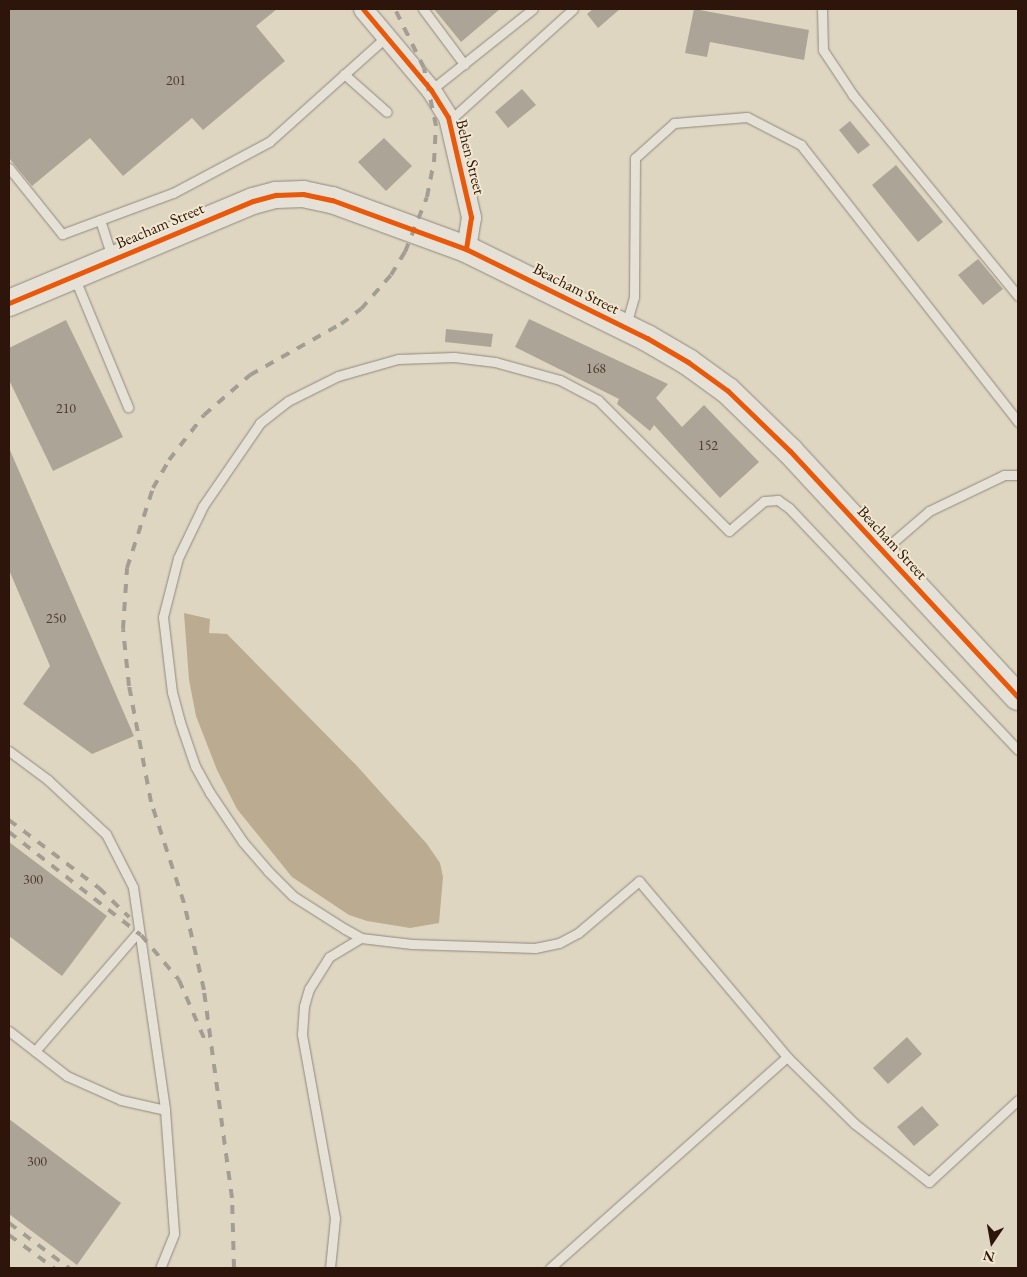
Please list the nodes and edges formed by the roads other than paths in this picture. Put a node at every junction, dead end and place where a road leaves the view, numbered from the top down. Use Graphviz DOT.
graph roads {
  1 [pos="363,9"];
  2 [pos="423,9"];
  3 [pos="533,9"];
  4 [pos="573,9"];
  5 [pos="822,9"];
  6 [pos="386,37"];
  7 [pos="464,64"];
  8 [pos="344,74"];
  9 [pos="430,90"];
  10 [pos="386,112"];
  11 [pos="448,121"];
  12 [pos="9,168"];
  13 [pos="100,220"];
  14 [pos="466,249"];
  15 [pos="112,260"];
  16 [pos="74,276"];
  17 [pos="1018,296"];
  18 [pos="9,303"];
  19 [pos="626,328"];
  20 [pos="128,407"];
  21 [pos="1018,422"];
  22 [pos="1018,475"];
  23 [pos="883,551"];
  24 [pos="1018,697"];
  25 [pos="1018,750"];
  26 [pos="9,751"];
  27 [pos="138,932"];
  28 [pos="362,938"];
  29 [pos="9,1031"];
  30 [pos="35,1051"];
  31 [pos="787,1057"];
  32 [pos="1018,1100"];
  33 [pos="165,1110"];
  34 [pos="160,1268"];
  35 [pos="330,1268"];
  36 [pos="550,1268"];
  1 -- 6 [label="street, Behen Street"];
  2 -- 7 [label="lane"];
  3 -- 7 [label="lane"];
  4 -- 11 [label="lane"];
  5 -- 17 [label="lane"];
  6 -- 8 [label="lane"];
  6 -- 9 [label="street, Behen Street"];
  7 -- 9 [label="lane"];
  8 -- 10 [label="lane"];
  8 -- 13 [label="lane"];
  9 -- 11 [label="street, Behen Street"];
  11 -- 14 [label="street, Behen Street"];
  12 -- 13 [label="lane"];
  13 -- 15 [label="lane"];
  14 -- 15 [label="main road, Beacham Street"];
  14 -- 19 [label="main road, Beacham Street"];
  15 -- 16 [label="main road, Beacham Street"];
  16 -- 18 [label="main road, Beacham Street"];
  16 -- 20 [label="lane"];
  19 -- 21 [label="lane"];
  19 -- 23 [label="main road, Beacham Street"];
  22 -- 23 [label="lane"];
  23 -- 24 [label="main road, Beacham Street"];
  25 -- 28 [label="lane"];
  26 -- 27 [label="lane"];
  27 -- 30 [label="lane"];
  27 -- 33 [label="lane"];
  28 -- 31 [label="lane"];
  28 -- 35 [label="lane"];
  29 -- 30 [label="lane"];
  30 -- 33 [label="lane"];
  31 -- 32 [label="lane"];
  31 -- 36 [label="lane"];
  33 -- 34 [label="lane"];
}
